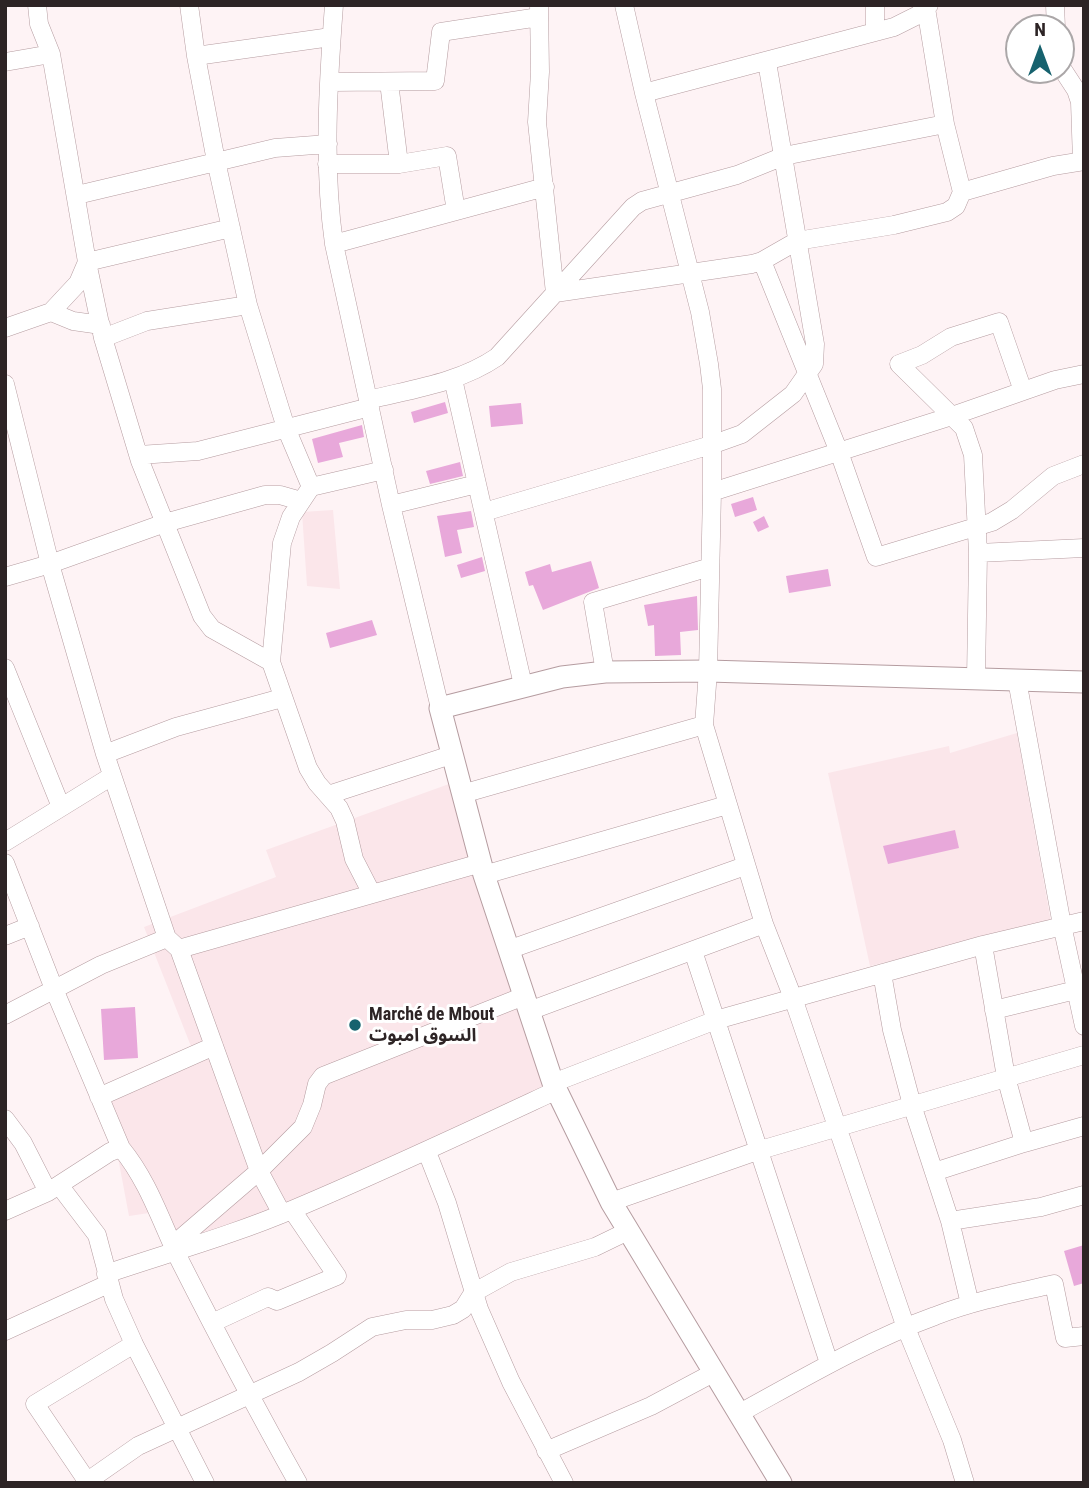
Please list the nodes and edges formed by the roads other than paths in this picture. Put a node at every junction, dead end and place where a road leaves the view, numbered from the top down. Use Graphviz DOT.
graph roads {
  1 [pos="37,5"];
  2 [pos="188,5"];
  3 [pos="334,5"];
  4 [pos="624,5"];
  5 [pos="875,5"];
  6 [pos="927,7"];
  7 [pos="539,11"];
  8 [pos="875,32"];
  9 [pos="331,37"];
  10 [pos="51,54"];
  11 [pos="195,56"];
  12 [pos="5,62"];
  13 [pos="767,62"];
  14 [pos="331,82"];
  15 [pos="389,82"];
  16 [pos="1072,84"];
  17 [pos="644,93"];
  18 [pos="945,124"];
  19 [pos="328,144"];
  20 [pos="784,156"];
  21 [pos="216,161"];
  22 [pos="1083,161"];
  23 [pos="327,164"];
  24 [pos="399,164"];
  25 [pos="545,187"];
  26 [pos="962,192"];
  27 [pos="668,194"];
  28 [pos="77,195"];
  29 [pos="456,211"];
  30 [pos="231,228"];
  31 [pos="797,241"];
  32 [pos="334,244"];
  33 [pos="762,261"];
  34 [pos="87,262"];
  35 [pos="688,272"];
  36 [pos="555,293"];
  37 [pos="247,305"];
  38 [pos="51,312"];
  39 [pos="5,328"];
  40 [pos="102,331"];
  41 [pos="1084,374"];
  42 [pos="808,375"];
  43 [pos="453,379"];
  44 [pos="5,384"];
  45 [pos="1023,391"];
  46 [pos="369,403"];
  47 [pos="952,416"];
  48 [pos="286,428"];
  49 [pos="711,445"];
  50 [pos="839,452"];
  51 [pos="139,455"];
  52 [pos="1084,464"];
  53 [pos="384,470"];
  54 [pos="477,484"];
  55 [pos="712,492"];
  56 [pos="306,494"];
  57 [pos="391,505"];
  58 [pos="484,513"];
  59 [pos="165,523"];
  60 [pos="976,527"];
  61 [pos="1084,548"];
  62 [pos="978,553"];
  63 [pos="50,564"];
  64 [pos="710,567"];
  65 [pos="5,577"];
  66 [pos="271,662"];
  67 [pos="5,668"];
  68 [pos="708,671"];
  69 [pos="605,672"];
  70 [pos="976,679"];
  71 [pos="1017,680"];
  72 [pos="1084,682"];
  73 [pos="523,685"];
  74 [pos="282,698"];
  75 [pos="440,708"];
  76 [pos="704,725"];
  77 [pos="105,754"];
  78 [pos="451,755"];
  79 [pos="112,776"];
  80 [pos="462,794"];
  81 [pos="328,795"];
  82 [pos="727,804"];
  83 [pos="61,807"];
  84 [pos="5,842"];
  85 [pos="5,863"];
  86 [pos="745,866"];
  87 [pos="482,869"];
  88 [pos="372,894"];
  89 [pos="1084,921"];
  90 [pos="764,924"];
  91 [pos="1062,925"];
  92 [pos="30,926"];
  93 [pos="5,936"];
  94 [pos="173,944"];
  95 [pos="983,945"];
  96 [pos="508,950"];
  97 [pos="693,951"];
  98 [pos="882,973"];
  99 [pos="54,989"];
  100 [pos="1080,989"];
  101 [pos="793,998"];
  102 [pos="526,1003"];
  103 [pos="994,1010"];
  104 [pos="5,1015"];
  105 [pos="716,1020"];
  106 [pos="1084,1026"];
  107 [pos="214,1046"];
  108 [pos="1084,1055"];
  109 [pos="1006,1077"];
  110 [pos="555,1086"];
  111 [pos="99,1097"];
  112 [pos="912,1105"];
  113 [pos="5,1119"];
  114 [pos="1084,1126"];
  115 [pos="837,1128"];
  116 [pos="1024,1143"];
  117 [pos="121,1148"];
  118 [pos="757,1151"];
  119 [pos="427,1152"];
  120 [pos="259,1171"];
  121 [pos="934,1172"];
  122 [pos="53,1188"];
  123 [pos="1084,1195"];
  124 [pos="611,1202"];
  125 [pos="5,1210"];
  126 [pos="287,1212"];
  127 [pos="950,1221"];
  128 [pos="628,1231"];
  129 [pos="174,1248"];
  130 [pos="107,1279"];
  131 [pos="473,1293"];
  132 [pos="970,1304"];
  133 [pos="212,1323"];
  134 [pos="906,1328"];
  135 [pos="5,1331"];
  136 [pos="1084,1336"];
  137 [pos="134,1343"];
  138 [pos="829,1363"];
  139 [pos="713,1373"];
  140 [pos="249,1396"];
  141 [pos="738,1414"];
  142 [pos="178,1428"];
  143 [pos="546,1451"];
  144 [pos="86,1482"];
  145 [pos="203,1482"];
  146 [pos="298,1483"];
  147 [pos="564,1483"];
  148 [pos="781,1483"];
  149 [pos="965,1483"];
  1 -- 10 [label="street"];
  2 -- 11 [label="street"];
  3 -- 9 [label="street"];
  4 -- 17 [label="street"];
  5 -- 8 [label="street"];
  6 -- 8 [label="street"];
  6 -- 18 [label="street"];
  7 -- 15 [label="street"];
  7 -- 25 [label="street"];
  8 -- 13 [label="street"];
  9 -- 11 [label="street"];
  9 -- 14 [label="street"];
  10 -- 12 [label="street"];
  10 -- 28 [label="street"];
  11 -- 21 [label="street"];
  13 -- 17 [label="street"];
  13 -- 20 [label="street"];
  14 -- 15 [label="street"];
  14 -- 19 [label="street"];
  15 -- 24 [label="street"];
  16 -- 22 [label="street"];
  17 -- 27 [label="street"];
  18 -- 20 [label="street"];
  18 -- 26 [label="street"];
  19 -- 21 [label="street"];
  19 -- 23 [label="street"];
  20 -- 27 [label="street"];
  20 -- 31 [label="street"];
  21 -- 28 [label="street"];
  21 -- 30 [label="street"];
  22 -- 26 [label="street"];
  23 -- 24 [label="street"];
  23 -- 32 [label="street"];
  24 -- 29 [label="street"];
  25 -- 29 [label="street"];
  25 -- 36 [label="street"];
  26 -- 31 [label="street"];
  27 -- 35 [label="street"];
  27 -- 36 [label="street"];
  28 -- 34 [label="street"];
  29 -- 32 [label="street"];
  30 -- 34 [label="street"];
  30 -- 37 [label="street"];
  31 -- 33 [label="street"];
  31 -- 42 [label="street"];
  32 -- 46 [label="street"];
  33 -- 35 [label="street"];
  33 -- 42 [label="street"];
  34 -- 38 [label="street"];
  34 -- 40 [label="street"];
  35 -- 36 [label="street"];
  35 -- 49 [label="street"];
  36 -- 43 [label="street"];
  37 -- 40 [label="street"];
  37 -- 48 [label="street"];
  38 -- 39 [label="street"];
  38 -- 40 [label="street"];
  40 -- 51 [label="street"];
  41 -- 45 [label="street"];
  42 -- 49 [label="street"];
  42 -- 50 [label="street"];
  43 -- 46 [label="street"];
  43 -- 54 [label="street"];
  44 -- 63 [label="street"];
  45 -- 47 [label="street"];
  45 -- 47 [label="street"];
  46 -- 48 [label="street"];
  46 -- 53 [label="street"];
  47 -- 50 [label="street"];
  47 -- 60 [label="street"];
  48 -- 51 [label="street"];
  48 -- 56 [label="street"];
  49 -- 55 [label="street"];
  49 -- 58 [label="street"];
  50 -- 55 [label="street"];
  50 -- 60 [label="street"];
  51 -- 59 [label="street"];
  52 -- 60 [label="street"];
  53 -- 56 [label="street"];
  53 -- 57 [label="street"];
  54 -- 57 [label="street"];
  54 -- 58 [label="street"];
  55 -- 64 [label="street"];
  56 -- 59 [label="street"];
  56 -- 66 [label="street"];
  57 -- 75 [label="street"];
  58 -- 73 [label="street"];
  59 -- 63 [label="street"];
  59 -- 66 [label="street"];
  60 -- 62 [label="street"];
  61 -- 62 [label="street"];
  62 -- 70 [label="street"];
  63 -- 65 [label="street"];
  63 -- 77 [label="street"];
  64 -- 68 [label="street"];
  64 -- 69 [label="street"];
  66 -- 74 [label="street"];
  67 -- 83 [label="street"];
  68 -- 69 [label="main road"];
  68 -- 70 [label="main road"];
  68 -- 76 [label="street"];
  69 -- 73 [label="main road"];
  70 -- 71 [label="main road"];
  71 -- 72 [label="main road"];
  71 -- 91 [label="street"];
  73 -- 75 [label="main road"];
  74 -- 77 [label="street"];
  74 -- 81 [label="street"];
  75 -- 78 [label="main road"];
  76 -- 80 [label="street"];
  76 -- 82 [label="street"];
  77 -- 79 [label="street"];
  78 -- 80 [label="main road"];
  78 -- 81 [label="street"];
  79 -- 83 [label="street"];
  79 -- 94 [label="street"];
  80 -- 87 [label="main road"];
  81 -- 88 [label="street"];
  82 -- 86 [label="street"];
  82 -- 87 [label="street"];
  83 -- 84 [label="street"];
  85 -- 92 [label="street"];
  86 -- 90 [label="street"];
  86 -- 96 [label="street"];
  87 -- 88 [label="street"];
  87 -- 96 [label="main road"];
  88 -- 94 [label="street"];
  89 -- 91 [label="street"];
  90 -- 97 [label="street"];
  90 -- 101 [label="street"];
  91 -- 95 [label="street"];
  91 -- 100 [label="street"];
  92 -- 93 [label="street"];
  92 -- 99 [label="street"];
  94 -- 99 [label="street"];
  94 -- 107 [label="street"];
  95 -- 98 [label="street"];
  95 -- 103 [label="street"];
  96 -- 102 [label="main road"];
  97 -- 102 [label="street"];
  97 -- 105 [label="street"];
  98 -- 101 [label="street"];
  98 -- 112 [label="street"];
  99 -- 104 [label="street"];
  99 -- 111 [label="street"];
  100 -- 103 [label="street"];
  100 -- 106 [label="street"];
  101 -- 105 [label="street"];
  101 -- 115 [label="street"];
  102 -- 110 [label="main road"];
  102 -- 120 [label="street"];
  103 -- 109 [label="street"];
  105 -- 110 [label="street"];
  105 -- 118 [label="street"];
  107 -- 111 [label="street"];
  107 -- 120 [label="street"];
  108 -- 109 [label="street"];
  109 -- 112 [label="street"];
  109 -- 116 [label="street"];
  110 -- 119 [label="street"];
  110 -- 124 [label="main road"];
  111 -- 117 [label="street"];
  112 -- 115 [label="street"];
  112 -- 121 [label="street"];
  113 -- 122 [label="street"];
  114 -- 116 [label="street"];
  115 -- 118 [label="street"];
  115 -- 134 [label="street"];
  116 -- 121 [label="street"];
  117 -- 122 [label="street"];
  117 -- 129 [label="street"];
  118 -- 124 [label="street"];
  118 -- 138 [label="street"];
  119 -- 126 [label="street"];
  119 -- 131 [label="street"];
  120 -- 126 [label="street"];
  120 -- 129 [label="street"];
  121 -- 127 [label="street"];
  122 -- 125 [label="street"];
  122 -- 130 [label="street"];
  123 -- 127 [label="street"];
  124 -- 128 [label="main road"];
  126 -- 129 [label="street"];
  126 -- 133 [label="street"];
  127 -- 132 [label="street"];
  128 -- 131 [label="street"];
  128 -- 139 [label="main road"];
  129 -- 130 [label="street"];
  129 -- 133 [label="street"];
  130 -- 135 [label="street"];
  130 -- 137 [label="street"];
  131 -- 140 [label="street"];
  131 -- 143 [label="street"];
  132 -- 134 [label="street"];
  132 -- 136 [label="street"];
  133 -- 140 [label="street"];
  134 -- 138 [label="street"];
  134 -- 149 [label="street"];
  137 -- 142 [label="street"];
  137 -- 144 [label="street"];
  138 -- 141 [label="street"];
  139 -- 141 [label="main road"];
  139 -- 143 [label="street"];
  140 -- 142 [label="street"];
  140 -- 146 [label="street"];
  141 -- 148 [label="main road"];
  142 -- 144 [label="street"];
  142 -- 145 [label="street"];
  143 -- 147 [label="street"];
}
